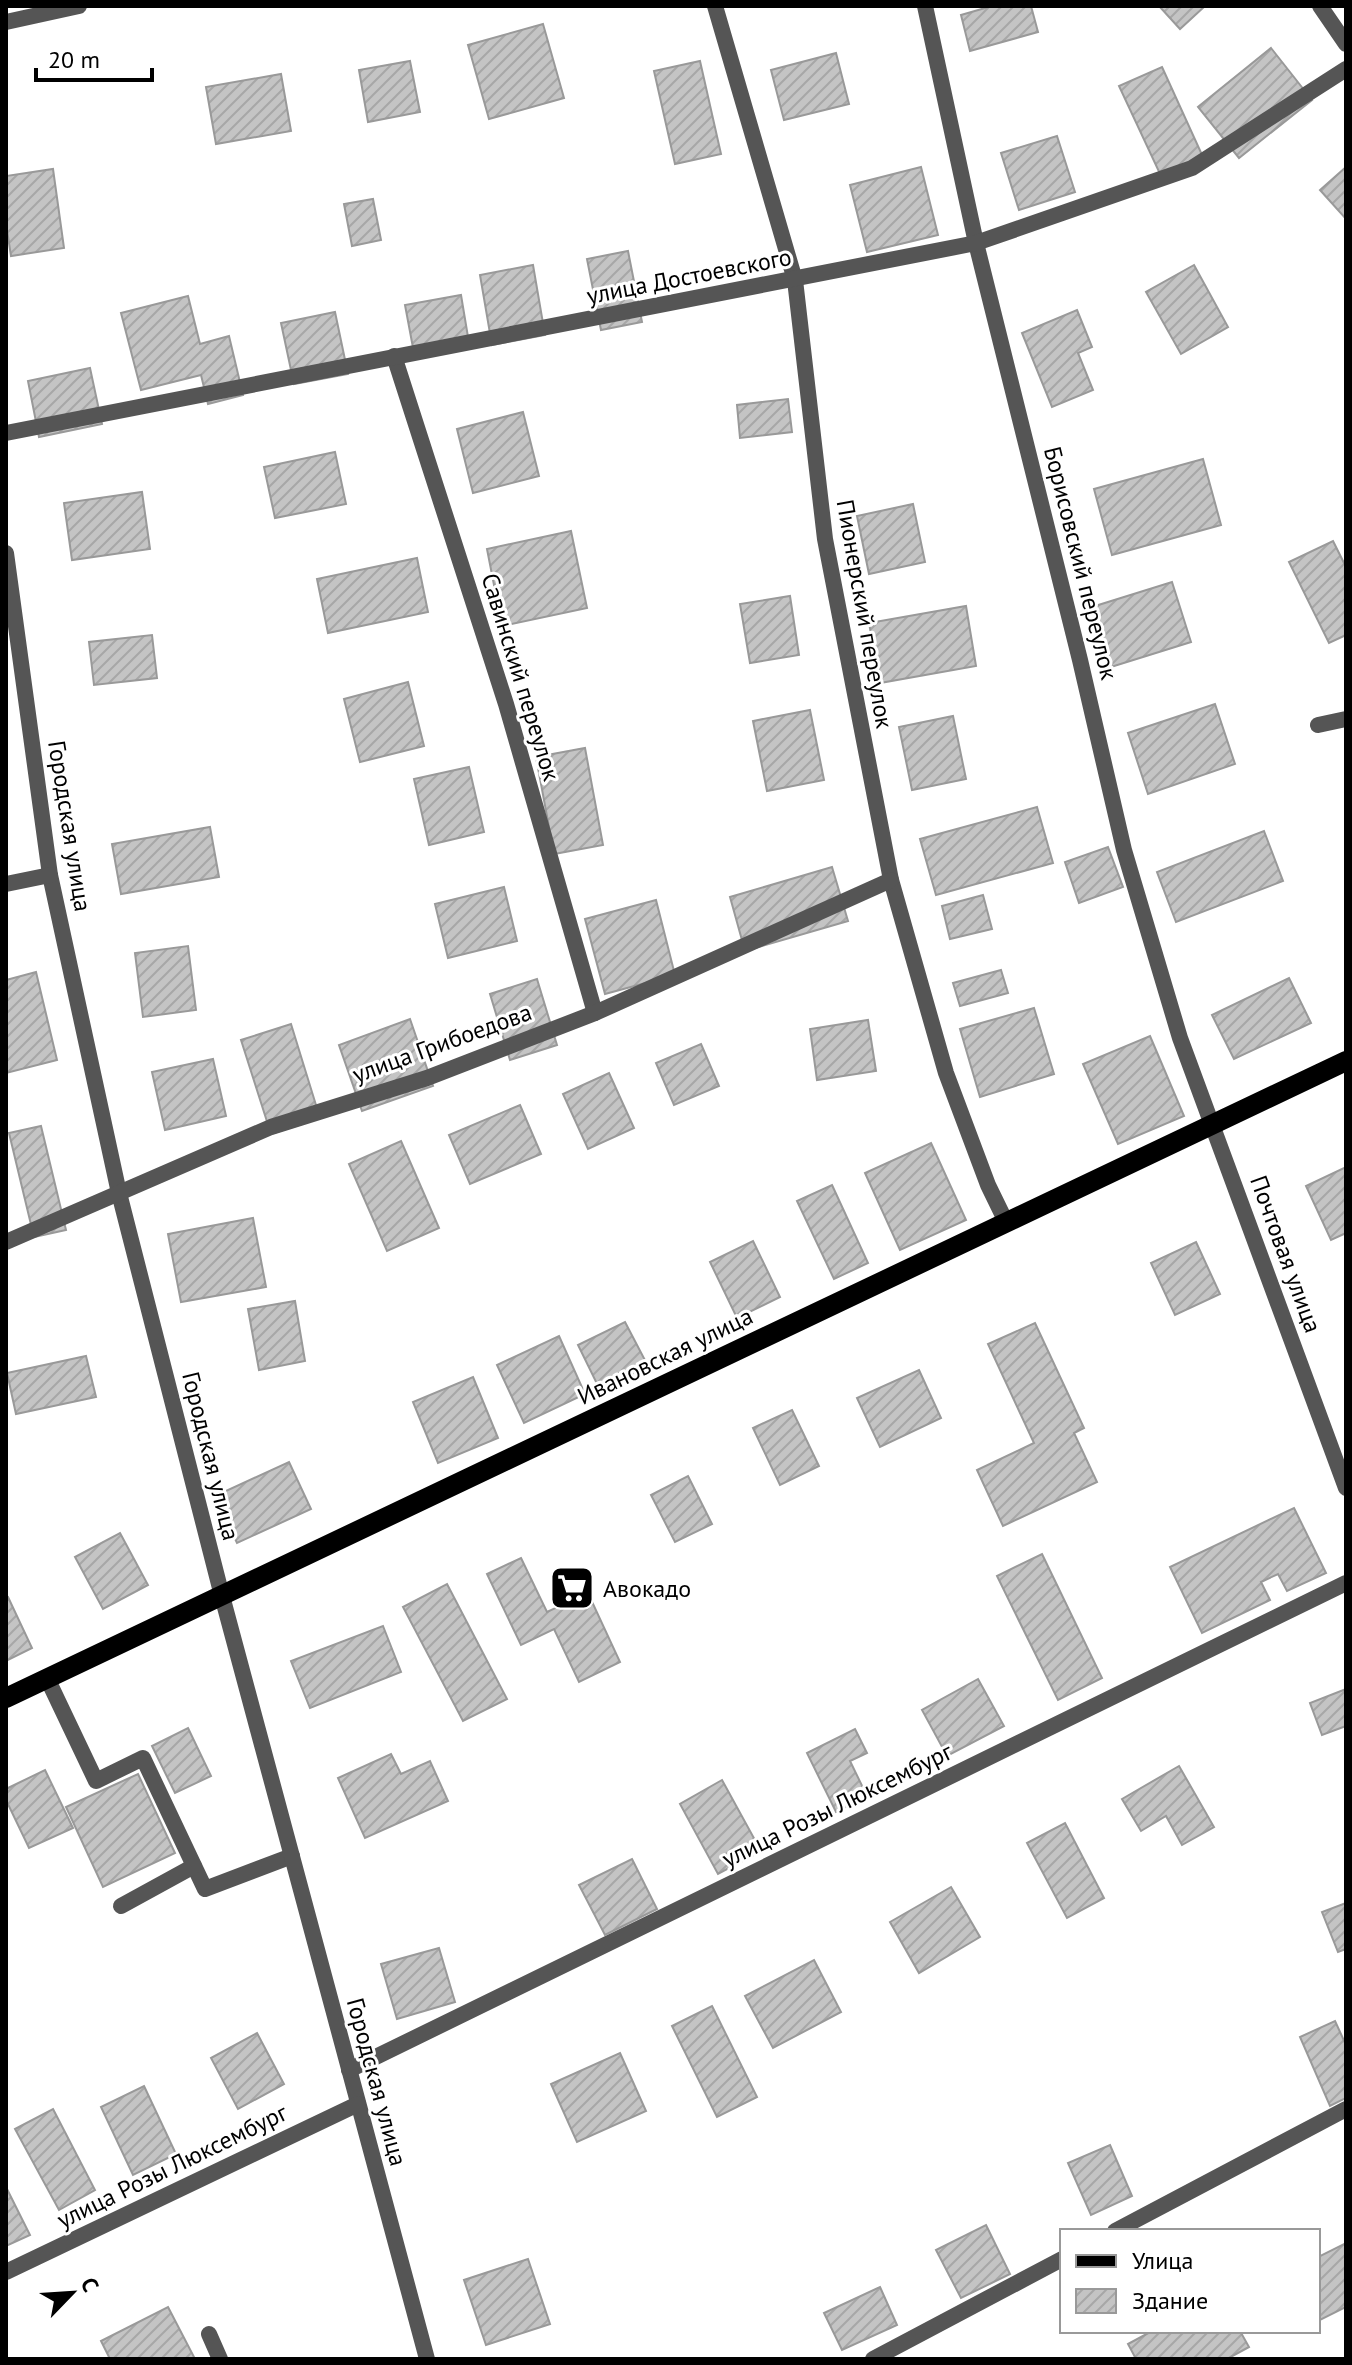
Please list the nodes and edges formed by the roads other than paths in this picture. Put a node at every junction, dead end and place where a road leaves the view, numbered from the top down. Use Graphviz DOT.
graph roads {
  1 [pos="79,6"];
  2 [pos="715,6"];
  3 [pos="925,6"];
  4 [pos="1320,6"];
  5 [pos="6,22"];
  6 [pos="1346,44"];
  7 [pos="1346,69"];
  8 [pos="976,243"];
  9 [pos="795,280"];
  10 [pos="394,356"];
  11 [pos="6,433"];
  12 [pos="6,553"];
  13 [pos="1346,719"];
  14 [pos="1318,725"];
  15 [pos="50,875"];
  16 [pos="891,880"];
  17 [pos="6,884"];
  18 [pos="595,1013"];
  19 [pos="1346,1061"];
  20 [pos="1213,1126"];
  21 [pos="119,1193"];
  22 [pos="1006,1222"];
  23 [pos="6,1242"];
  24 [pos="1346,1488"];
  25 [pos="1346,1583"];
  26 [pos="222,1596"];
  27 [pos="47,1678"];
  28 [pos="6,1698"];
  29 [pos="292,1856"];
  30 [pos="194,1866"];
  31 [pos="121,1906"];
  32 [pos="349,2070"];
  33 [pos="358,2104"];
  34 [pos="1346,2109"];
  35 [pos="1119,2229"];
  36 [pos="1060,2260"];
  37 [pos="6,2272"];
  38 [pos="209,2334"];
  39 [pos="220,2359"];
  40 [pos="427,2359"];
  41 [pos="873,2359"];
  1 -- 5 [label="street"];
  2 -- 9 [label="street, Пионерский переулок"];
  3 -- 8 [label="street, Борисовский переулок"];
  4 -- 6 [label="street"];
  7 -- 8 [label="street, улица Достоевского"];
  8 -- 9 [label="street, улица Достоевского"];
  8 -- 20 [label="street, Борисовский переулок"];
  9 -- 10 [label="street, улица Достоевского"];
  9 -- 16 [label="street, Пионерский переулок"];
  10 -- 11 [label="street, улица Достоевского"];
  10 -- 18 [label="street, Савинский переулок"];
  12 -- 15 [label="street, Городская улица"];
  13 -- 14 [label="street"];
  15 -- 17 [label="street"];
  15 -- 21 [label="street, Городская улица"];
  16 -- 18 [label="street, улица Грибоедова"];
  16 -- 22 [label="street, Пионерский переулок"];
  18 -- 21 [label="street, улица Грибоедова"];
  19 -- 20 [label="main road, Ивановская улица"];
  20 -- 22 [label="main road, Ивановская улица"];
  20 -- 24 [label="street, Почтовая улица"];
  21 -- 23 [label="street, улица Грибоедова"];
  21 -- 26 [label="street, Городская улица"];
  22 -- 26 [label="main road, Ивановская улица"];
  25 -- 32 [label="street, улица Розы Люксембург"];
  26 -- 27 [label="main road, Ивановская улица"];
  26 -- 29 [label="street, Городская улица"];
  27 -- 28 [label="main road, Ивановская улица"];
  27 -- 30 [label="street"];
  29 -- 30 [label="street"];
  29 -- 32 [label="street, Городская улица"];
  30 -- 31 [label="street"];
  32 -- 33 [label="street, Городская улица"];
  33 -- 37 [label="street, улица Розы Люксембург"];
  33 -- 40 [label="street, Городская улица"];
  34 -- 35 [label="street"];
  36 -- 41 [label="street"];
  38 -- 39 [label="street"];
}
